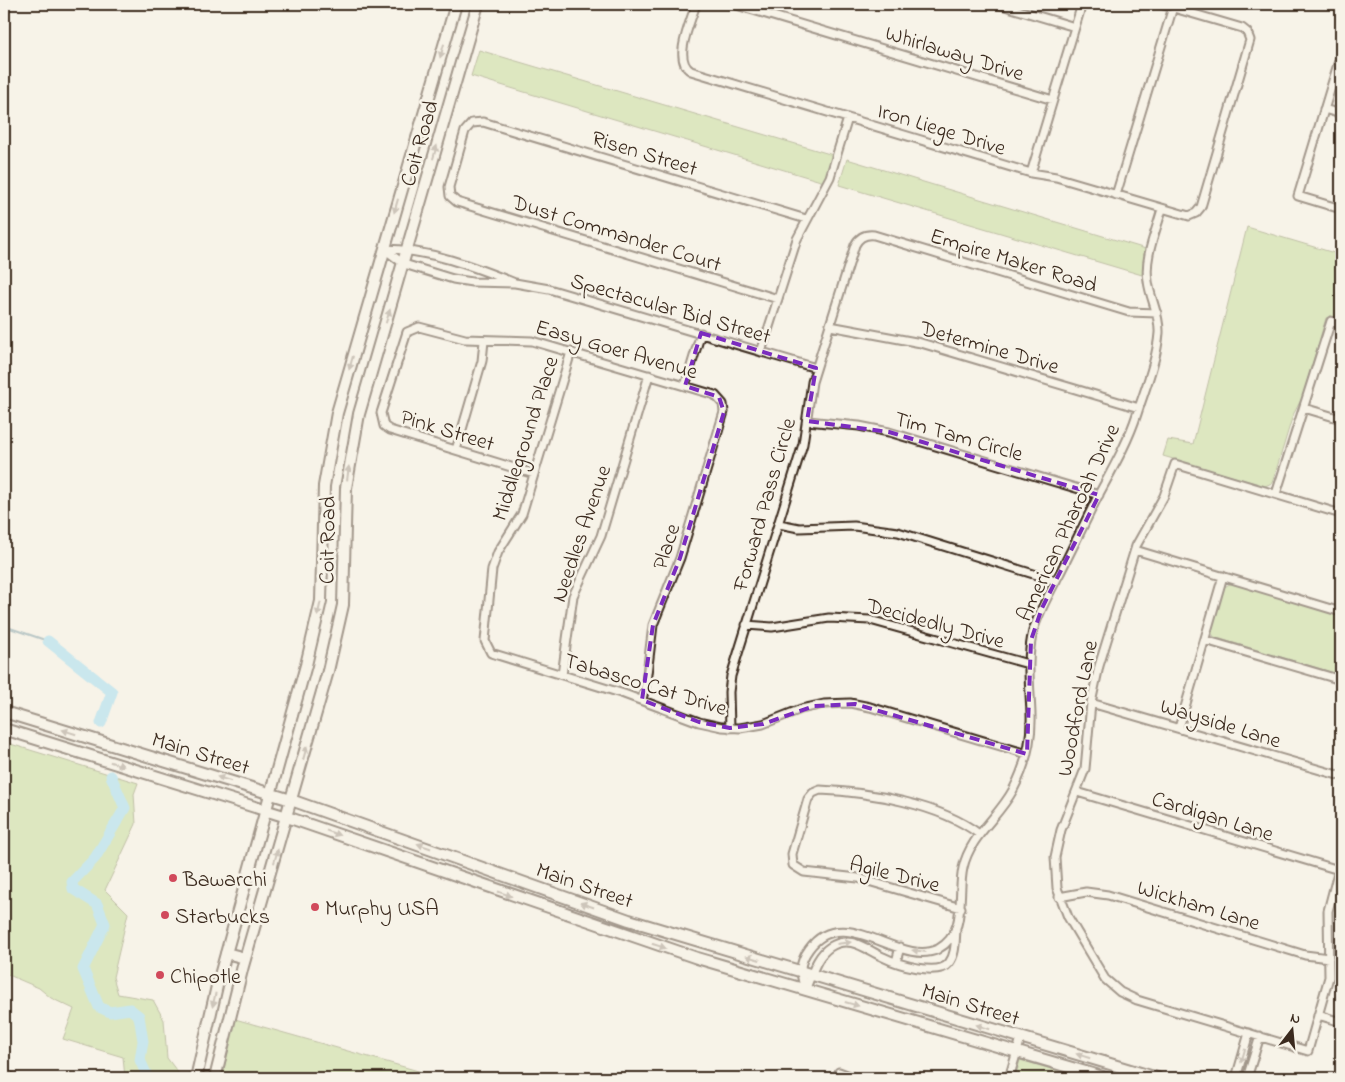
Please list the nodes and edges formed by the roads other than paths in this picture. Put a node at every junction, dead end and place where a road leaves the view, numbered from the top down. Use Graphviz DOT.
graph roads {
  1 [pos="456,4"];
  2 [pos="478,4"];
  3 [pos="696,4"];
  4 [pos="733,4"];
  5 [pos="998,4"];
  6 [pos="1082,4"];
  7 [pos="1160,4"];
  8 [pos="1172,7"];
  9 [pos="1075,27"];
  10 [pos="1341,54"];
  11 [pos="1053,100"];
  12 [pos="1324,110"];
  13 [pos="1341,114"];
  14 [pos="848,118"];
  15 [pos="472,122"];
  16 [pos="1031,173"];
  17 [pos="1116,195"];
  18 [pos="1162,209"];
  19 [pos="1341,209"];
  20 [pos="806,218"];
  21 [pos="862,237"];
  22 [pos="384,249"];
  23 [pos="408,249"];
  24 [pos="404,264"];
  25 [pos="515,283"];
  26 [pos="778,299"];
  27 [pos="1157,313"];
  28 [pos="1341,324"];
  29 [pos="830,326"];
  30 [pos="700,334"];
  31 [pos="484,341"];
  32 [pos="571,352"];
  33 [pos="761,352"];
  34 [pos="816,368"];
  35 [pos="649,376"];
  36 [pos="685,386"];
  37 [pos="723,402"];
  38 [pos="1138,408"];
  39 [pos="1304,408"];
  40 [pos="1341,419"];
  41 [pos="807,421"];
  42 [pos="382,423"];
  43 [pos="456,450"];
  44 [pos="534,474"];
  45 [pos="1276,494"];
  46 [pos="1099,495"];
  47 [pos="1341,514"];
  48 [pos="779,524"];
  49 [pos="1135,550"];
  50 [pos="1223,576"];
  51 [pos="1056,581"];
  52 [pos="1341,612"];
  53 [pos="746,624"];
  54 [pos="1205,640"];
  55 [pos="488,649"];
  56 [pos="1028,664"];
  57 [pos="562,676"];
  58 [pos="1341,680"];
  59 [pos="642,700"];
  60 [pos="1092,703"];
  61 [pos="4,712"];
  62 [pos="4,728"];
  63 [pos="730,728"];
  64 [pos="1179,728"];
  65 [pos="1027,754"];
  66 [pos="1341,776"];
  67 [pos="1077,792"];
  68 [pos="271,793"];
  69 [pos="292,800"];
  70 [pos="266,810"];
  71 [pos="287,817"];
  72 [pos="979,834"];
  73 [pos="464,860"];
  74 [pos="1341,861"];
  75 [pos="1338,870"];
  76 [pos="459,878"];
  77 [pos="1059,897"];
  78 [pos="960,908"];
  79 [pos="629,920"];
  80 [pos="956,927"];
  81 [pos="624,934"];
  82 [pos="900,947"];
  83 [pos="226,953"];
  84 [pos="245,958"];
  85 [pos="1329,958"];
  86 [pos="896,962"];
  87 [pos="800,971"];
  88 [pos="813,975"];
  89 [pos="805,990"];
  90 [pos="1318,1015"];
  91 [pos="1341,1022"];
  92 [pos="1249,1033"];
  93 [pos="1260,1036"];
  94 [pos="1021,1038"];
  95 [pos="1017,1051"];
  96 [pos="4,1075"];
  97 [pos="838,1075"];
  98 [pos="14,1078"];
  99 [pos="196,1078"];
  100 [pos="215,1078"];
  101 [pos="856,1078"];
  102 [pos="1009,1078"];
  103 [pos="1106,1078"];
  104 [pos="1157,1078"];
  105 [pos="1236,1078"];
  106 [pos="1247,1078"];
  1 -- 22 [label="main road, Coit Road, one-way"];
  23 -- 2 [label="main road, Coit Road, one-way"];
  3 -- 14 [label="street, Iron Liege Drive"];
  4 -- 11 [label="street, Whirlaway Drive"];
  5 -- 9 [label="street"];
  6 -- 9 [label="street"];
  7 -- 8 [label="street"];
  8 -- 17 [label="street"];
  8 -- 18 [label="street, Iron Liege Drive"];
  9 -- 11 [label="street"];
  10 -- 12 [label="street"];
  11 -- 16 [label="street"];
  12 -- 13 [label="street"];
  12 -- 19 [label="street"];
  14 -- 16 [label="street, Iron Liege Drive"];
  14 -- 20 [label="street"];
  15 -- 20 [label="street, Risen Street"];
  15 -- 26 [label="street, Dust Commander Court"];
  16 -- 17 [label="street, Iron Liege Drive"];
  17 -- 18 [label="street, Iron Liege Drive"];
  18 -- 27 [label="street, American Pharoah Drive"];
  20 -- 26 [label="street"];
  21 -- 27 [label="street, Empire Maker Road"];
  21 -- 29 [label="street, Forward Pass Circle"];
  22 -- 23 [label="street, Spectacular Bid Street"];
  22 -- 24 [label="street, Spectacular Bid Street"];
  22 -- 68 [label="main road, Coit Road, one-way"];
  23 -- 24 [label="main road, Coit Road"];
  23 -- 25 [label="street, Spectacular Bid Street"];
  24 -- 25 [label="street, Spectacular Bid Street"];
  69 -- 24 [label="main road, Coit Road, one-way"];
  25 -- 30 [label="street, Spectacular Bid Street"];
  26 -- 33 [label="street"];
  27 -- 38 [label="street, American Pharoah Drive"];
  28 -- 39 [label="street"];
  29 -- 34 [label="street, Forward Pass Circle"];
  29 -- 38 [label="street, Determine Drive"];
  30 -- 33 [label="street, Spectacular Bid Street"];
  30 -- 36 [label="street"];
  31 -- 32 [label="street, Easy Goer Avenue"];
  31 -- 42 [label="street, Easy Goer Avenue"];
  31 -- 43 [label="street"];
  32 -- 35 [label="street, Easy Goer Avenue"];
  32 -- 44 [label="street, Middleground Place"];
  33 -- 34 [label="street, Spectacular Bid Street"];
  34 -- 41 [label="street, Forward Pass Circle"];
  35 -- 36 [label="street, Easy Goer Avenue"];
  35 -- 57 [label="street, Needles Avenue"];
  36 -- 37 [label="street, Easy Goer Avenue"];
  37 -- 59 [label="street, Place"];
  38 -- 46 [label="street, American Pharoah Drive"];
  39 -- 40 [label="street"];
  39 -- 45 [label="street"];
  41 -- 46 [label="street, Tim Tam Circle"];
  41 -- 48 [label="street, Forward Pass Circle"];
  42 -- 43 [label="street, Pink Street"];
  43 -- 44 [label="street, Pink Street"];
  44 -- 55 [label="street, Middleground Place"];
  45 -- 47 [label="street"];
  45 -- 49 [label="street, Woodford Lane"];
  46 -- 51 [label="street, American Pharoah Drive"];
  48 -- 51 [label="street"];
  48 -- 53 [label="street, Forward Pass Circle"];
  49 -- 50 [label="street"];
  49 -- 60 [label="street, Woodford Lane"];
  50 -- 52 [label="street"];
  50 -- 54 [label="street"];
  51 -- 56 [label="street, American Pharoah Drive"];
  53 -- 56 [label="street, Decidedly Drive"];
  53 -- 63 [label="street, Forward Pass Circle"];
  54 -- 58 [label="street"];
  54 -- 64 [label="street"];
  55 -- 57 [label="street, Tabasco Cat Drive"];
  56 -- 65 [label="street, American Pharoah Drive"];
  57 -- 59 [label="street, Tabasco Cat Drive"];
  59 -- 63 [label="street, Tabasco Cat Drive"];
  60 -- 64 [label="street, Wayside Lane"];
  60 -- 67 [label="street, Woodford Lane"];
  68 -- 61 [label="main road, Main Street, one-way"];
  62 -- 70 [label="main road, Main Street, one-way"];
  63 -- 65 [label="street, Tabasco Cat Drive"];
  64 -- 66 [label="street, Wayside Lane"];
  65 -- 72 [label="street, American Pharoah Drive"];
  67 -- 75 [label="street, Cardigan Lane"];
  67 -- 77 [label="street, Woodford Lane"];
  68 -- 69 [label="main road, Main Street"];
  68 -- 70 [label="main road, Coit Road"];
  69 -- 71 [label="main road, Coit Road"];
  73 -- 69 [label="main road, Main Street, one-way"];
  70 -- 71 [label="main road, Main Street"];
  70 -- 83 [label="main road, Coit Road"];
  71 -- 76 [label="main road, Main Street, one-way"];
  84 -- 71 [label="main road, Coit Road, one-way"];
  72 -- 78 [label="street, American Pharoah Drive"];
  72 -- 78 [label="street, Agile Drive"];
  73 -- 76 [label="main road"];
  79 -- 73 [label="main road, Main Street, one-way"];
  74 -- 75 [label="street"];
  75 -- 85 [label="street"];
  76 -- 81 [label="main road, Main Street, one-way"];
  77 -- 85 [label="street, Wickham Lane"];
  77 -- 92 [label="street, Woodford Lane"];
  78 -- 80 [label="street, American Pharoah Drive"];
  79 -- 81 [label="main road"];
  87 -- 79 [label="main road, Main Street, one-way"];
  80 -- 82 [label="street, American Pharoah Drive, one-way"];
  80 -- 86 [label="street, American Pharoah Drive"];
  81 -- 89 [label="main road, Main Street, one-way"];
  82 -- 86 [label="street"];
  82 -- 87 [label="street, American Pharoah Drive"];
  83 -- 84 [label="main road"];
  83 -- 99 [label="main road, Coit Road, one-way"];
  84 -- 100 [label="main road, Coit Road"];
  85 -- 90 [label="street"];
  88 -- 86 [label="street, American Pharoah Drive, one-way"];
  87 -- 88 [label="main road, Main Street"];
  87 -- 89 [label="street"];
  88 -- 89 [label="street, American Pharoah Drive"];
  94 -- 88 [label="main road, Main Street, one-way"];
  89 -- 95 [label="main road, Main Street, one-way"];
  90 -- 91 [label="street"];
  90 -- 93 [label="street, Woodford Lane"];
  92 -- 93 [label="street, Woodford Lane"];
  92 -- 105 [label="street, one-way"];
  93 -- 106 [label="street"];
  94 -- 95 [label="street"];
  104 -- 94 [label="main road, Main Street, one-way"];
  95 -- 102 [label="street"];
  95 -- 103 [label="main road, Main Street"];
  96 -- 98 [label="street"];
  97 -- 101 [label="street"];
}
